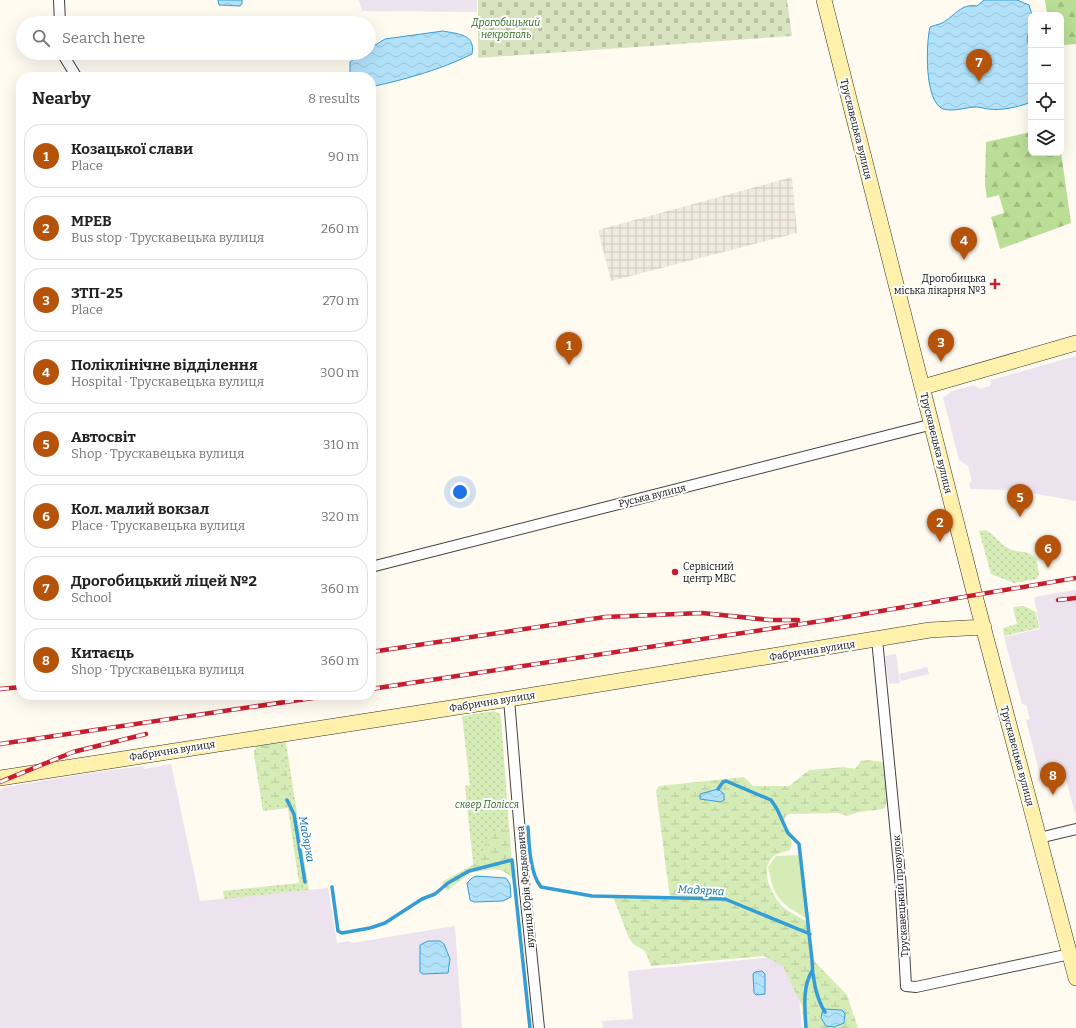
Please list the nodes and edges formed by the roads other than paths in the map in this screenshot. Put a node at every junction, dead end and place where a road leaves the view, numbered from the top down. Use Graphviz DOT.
graph roads {
  1 [pos="59,0"];
  2 [pos="824,0"];
  3 [pos="60,16"];
  4 [pos="66,60"];
  5 [pos="74,72"];
  6 [pos="1076,343"];
  7 [pos="923,386"];
  8 [pos="933,424"];
  9 [pos="376,566"];
  10 [pos="984,627"];
  11 [pos="877,639"];
  12 [pos="509,699"];
  13 [pos="0,778"];
  14 [pos="1076,829"];
  15 [pos="1039,838"];
  16 [pos="1070,954"];
  17 [pos="1076,978"];
  18 [pos="540,1028"];
  1 -- 3 [label="street"];
  2 -- 7 [label="street, Трускавецька вулиця"];
  4 -- 5 [label="street"];
  6 -- 7 [label="street"];
  7 -- 8 [label="street, Трускавецька вулиця"];
  8 -- 9 [label="street, Руська вулиця"];
  8 -- 10 [label="street, Трускавецька вулиця"];
  10 -- 11 [label="street, Фабрична вулиця"];
  10 -- 15 [label="street, Трускавецька вулиця"];
  11 -- 12 [label="street, Фабрична вулиця"];
  11 -- 16 [label="street, Трускавецький провулок"];
  12 -- 13 [label="street, Фабрична вулиця"];
  12 -- 18 [label="street, вулиця Юрія Федьковича"];
  14 -- 15 [label="street"];
  15 -- 16 [label="street, Трускавецька вулиця"];
  16 -- 17 [label="street, Трускавецька вулиця"];
}
